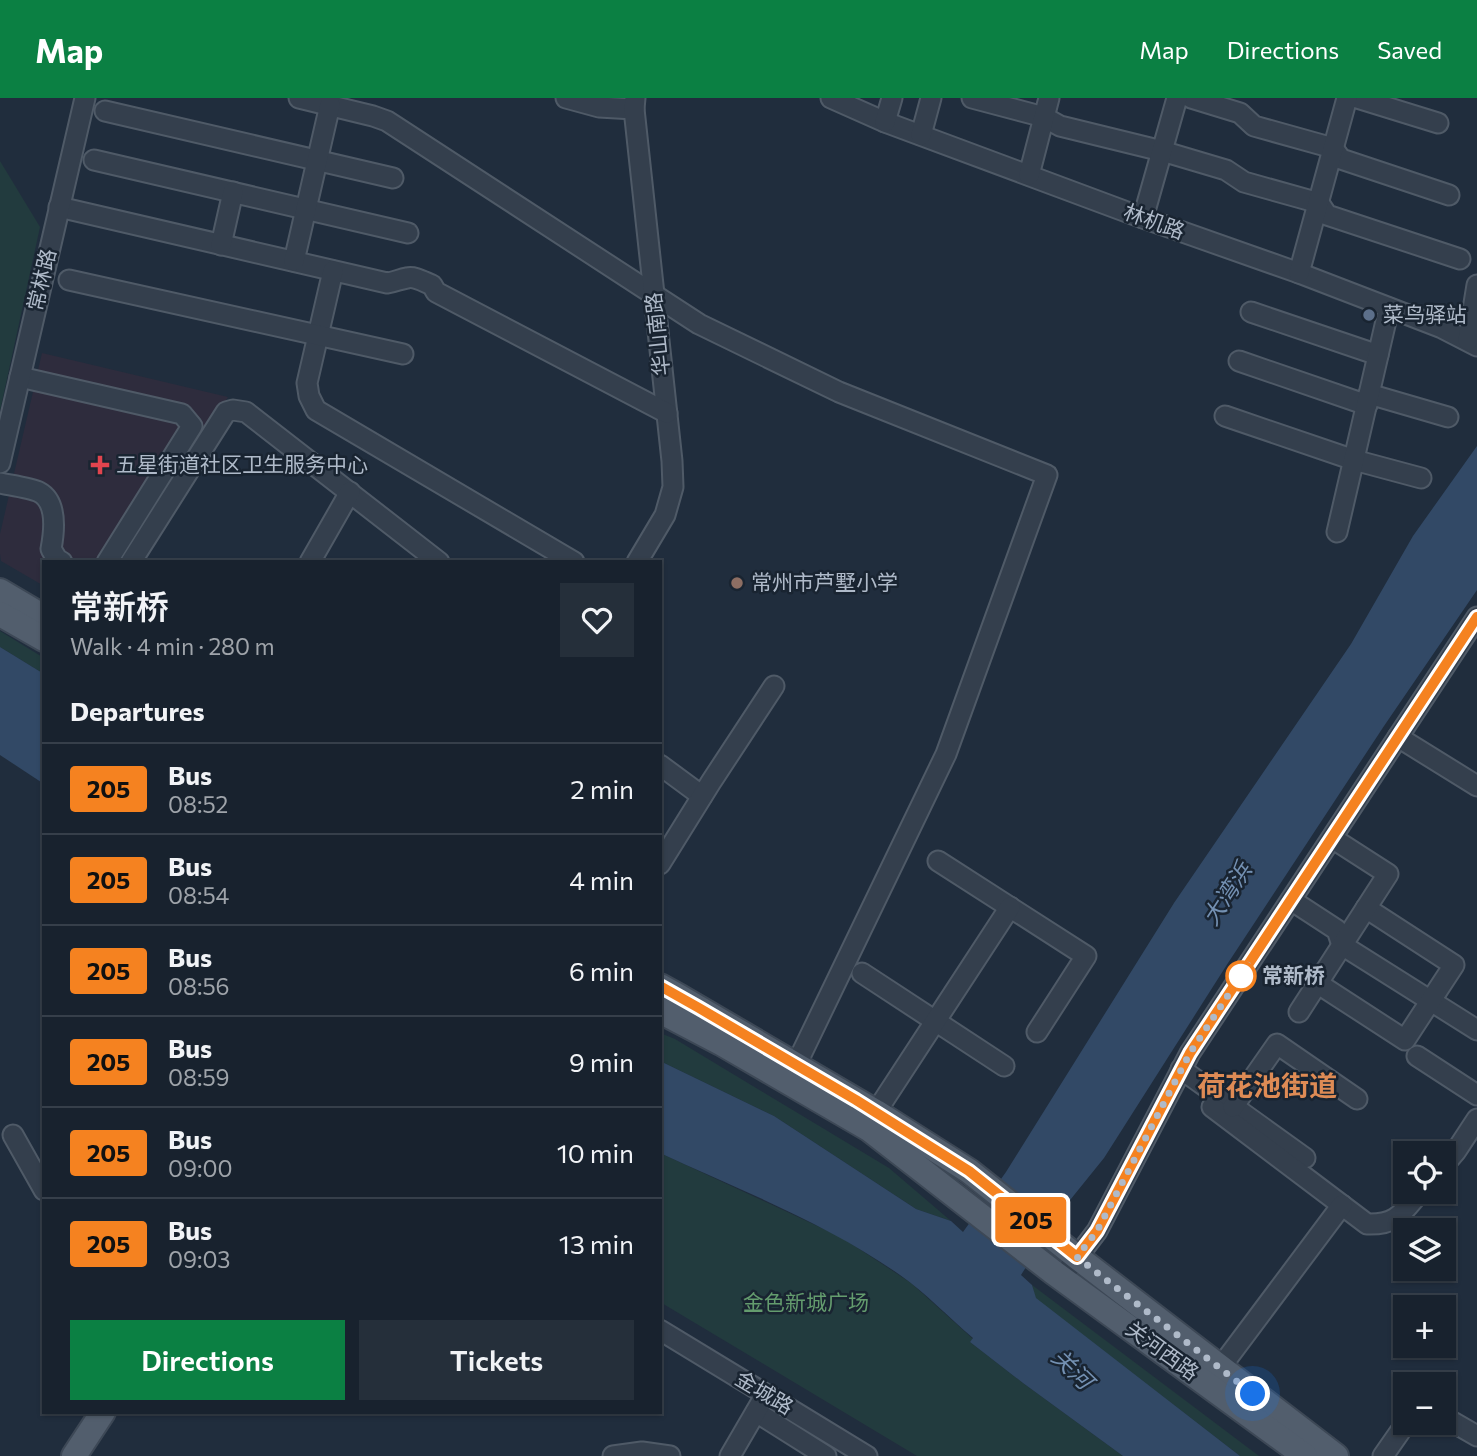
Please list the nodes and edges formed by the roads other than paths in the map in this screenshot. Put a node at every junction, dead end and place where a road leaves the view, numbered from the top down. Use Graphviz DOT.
graph roads {
  1 [pos="85,98"];
  2 [pos="299,98"];
  3 [pos="566,98"];
  4 [pos="831,98"];
  5 [pos="892,98"];
  6 [pos="931,98"];
  7 [pos="972,98"];
  8 [pos="1177,98"];
  9 [pos="1191,98"];
  10 [pos="1347,98"];
  11 [pos="1357,98"];
  12 [pos="634,103"];
  13 [pos="330,105"];
  14 [pos="1047,107"];
  15 [pos="105,111"];
  16 [pos="885,122"];
  17 [pos="1438,123"];
  18 [pos="922,135"];
  19 [pos="1334,148"];
  20 [pos="1162,151"];
  21 [pos="94,160"];
  22 [pos="317,160"];
  23 [pos="1029,175"];
  24 [pos="393,178"];
  25 [pos="233,192"];
  26 [pos="1450,195"];
  27 [pos="1318,203"];
  28 [pos="59,207"];
  29 [pos="305,209"];
  30 [pos="1143,218"];
  31 [pos="408,233"];
  32 [pos="221,244"];
  33 [pos="1461,260"];
  34 [pos="294,261"];
  35 [pos="333,271"];
  36 [pos="1299,273"];
  37 [pos="69,280"];
  38 [pos="1477,285"];
  39 [pos="654,294"];
  40 [pos="1389,308"];
  41 [pos="1251,312"];
  42 [pos="318,335"];
  43 [pos="1472,343"];
  44 [pos="403,354"];
  45 [pos="1378,355"];
  46 [pos="1239,361"];
  47 [pos="20,376"];
  48 [pos="1368,400"];
  49 [pos="667,414"];
  50 [pos="1225,416"];
  51 [pos="1448,417"];
  52 [pos="1354,460"];
  53 [pos="0,463"];
  54 [pos="1421,478"];
  55 [pos="0,483"];
  56 [pos="350,492"];
  57 [pos="1337,532"];
  58 [pos="59,560"];
  59 [pos="108,560"];
  60 [pos="132,560"];
  61 [pos="311,560"];
  62 [pos="436,560"];
  63 [pos="571,560"];
  64 [pos="638,560"];
  65 [pos="0,592"];
  66 [pos="0,614"];
  67 [pos="42,616"];
  68 [pos="1477,617"];
  69 [pos="42,638"];
  70 [pos="774,686"];
  71 [pos="1398,737"];
  72 [pos="662,766"];
  73 [pos="1477,786"];
  74 [pos="702,796"];
  75 [pos="1332,838"];
  76 [pos="662,861"];
  77 [pos="938,861"];
  78 [pos="1292,900"];
  79 [pos="1010,907"];
  80 [pos="1366,908"];
  81 [pos="1342,945"];
  82 [pos="862,973"];
  83 [pos="1317,984"];
  84 [pos="662,987"];
  85 [pos="1431,1000"];
  86 [pos="662,1012"];
  87 [pos="1299,1012"];
  88 [pos="935,1021"];
  89 [pos="1477,1030"];
  90 [pos="1037,1032"];
  91 [pos="1417,1056"];
  92 [pos="796,1065"];
  93 [pos="1004,1066"];
  94 [pos="1181,1069"];
  95 [pos="1477,1095"];
  96 [pos="1357,1100"];
  97 [pos="1212,1107"];
  98 [pos="1233,1107"];
  99 [pos="876,1112"];
  100 [pos="1477,1119"];
  101 [pos="13,1135"];
  102 [pos="1456,1151"];
  103 [pos="1305,1158"];
  104 [pos="42,1186"];
  105 [pos="1409,1204"];
  106 [pos="1342,1205"];
  107 [pos="1072,1253"];
  108 [pos="1057,1275"];
  109 [pos="662,1332"];
  110 [pos="1220,1368"];
  111 [pos="767,1394"];
  112 [pos="756,1412"];
  113 [pos="102,1414"];
  114 [pos="119,1414"];
  115 [pos="1456,1424"];
  116 [pos="1398,1435"];
  117 [pos="1477,1436"];
  118 [pos="74,1456"];
  119 [pos="92,1456"];
  120 [pos="613,1456"];
  121 [pos="670,1456"];
  122 [pos="730,1456"];
  123 [pos="826,1456"];
  124 [pos="867,1456"];
  125 [pos="1305,1456"];
  126 [pos="1336,1456"];
  127 [pos="1383,1456"];
  1 -- 28 [label="street, 常林路"];
  2 -- 13 [label="street"];
  3 -- 12 [label="street"];
  4 -- 16 [label="street, 林机路"];
  5 -- 16 [label="street"];
  6 -- 18 [label="street"];
  7 -- 14 [label="street"];
  8 -- 20 [label="street"];
  9 -- 19 [label="street"];
  10 -- 19 [label="street"];
  11 -- 17 [label="street"];
  12 -- 39 [label="street, 华山南路"];
  13 -- 22 [label="street"];
  13 -- 39 [label="street"];
  14 -- 20 [label="street"];
  14 -- 23 [label="street"];
  15 -- 22 [label="street"];
  16 -- 18 [label="street, 林机路"];
  18 -- 23 [label="street, 林机路"];
  19 -- 26 [label="street"];
  19 -- 27 [label="street"];
  20 -- 27 [label="street"];
  20 -- 30 [label="street"];
  21 -- 25 [label="street"];
  22 -- 24 [label="street"];
  22 -- 29 [label="street"];
  23 -- 30 [label="street, 林机路"];
  25 -- 29 [label="street"];
  25 -- 32 [label="street"];
  27 -- 33 [label="street"];
  27 -- 36 [label="street"];
  28 -- 32 [label="street"];
  28 -- 47 [label="street, 常林路"];
  29 -- 31 [label="street"];
  29 -- 34 [label="street"];
  30 -- 36 [label="street, 林机路"];
  32 -- 34 [label="street"];
  34 -- 35 [label="street"];
  35 -- 42 [label="street"];
  35 -- 49 [label="street"];
  36 -- 40 [label="street, 林机路"];
  37 -- 42 [label="street"];
  38 -- 43 [label="street"];
  39 -- 49 [label="street, 华山南路"];
  39 -- 92 [label="street"];
  40 -- 43 [label="street, 林机路"];
  40 -- 45 [label="street"];
  41 -- 45 [label="street"];
  42 -- 44 [label="street"];
  42 -- 63 [label="street"];
  45 -- 48 [label="street"];
  46 -- 48 [label="street"];
  47 -- 53 [label="street, 常林路"];
  47 -- 59 [label="street"];
  48 -- 51 [label="street"];
  48 -- 52 [label="street"];
  49 -- 64 [label="street, 华山南路"];
  50 -- 52 [label="street"];
  52 -- 54 [label="street"];
  52 -- 57 [label="street"];
  55 -- 58 [label="street"];
  56 -- 60 [label="street"];
  56 -- 61 [label="street"];
  56 -- 62 [label="street"];
  65 -- 67 [label="main road"];
  66 -- 69 [label="main road"];
  68 -- 71 [label="street"];
  70 -- 74 [label="street"];
  71 -- 73 [label="street"];
  71 -- 75 [label="street"];
  72 -- 74 [label="street"];
  74 -- 76 [label="street"];
  75 -- 78 [label="street"];
  75 -- 80 [label="street"];
  77 -- 79 [label="street"];
  78 -- 81 [label="street"];
  78 -- 94 [label="street"];
  79 -- 88 [label="street"];
  79 -- 90 [label="street"];
  80 -- 81 [label="street"];
  80 -- 85 [label="street"];
  81 -- 83 [label="street"];
  81 -- 85 [label="street"];
  82 -- 88 [label="street"];
  83 -- 85 [label="street"];
  83 -- 87 [label="street"];
  84 -- 92 [label="main road"];
  85 -- 89 [label="street"];
  86 -- 108 [label="main road"];
  88 -- 93 [label="street"];
  88 -- 99 [label="street"];
  91 -- 95 [label="street"];
  92 -- 99 [label="main road"];
  94 -- 98 [label="street"];
  94 -- 107 [label="street"];
  96 -- 98 [label="street"];
  97 -- 106 [label="street"];
  98 -- 103 [label="street"];
  99 -- 107 [label="main road"];
  100 -- 102 [label="street"];
  101 -- 104 [label="street"];
  105 -- 106 [label="street"];
  106 -- 110 [label="street"];
  107 -- 108 [label="street"];
  107 -- 110 [label="main road, 关河西路"];
  108 -- 125 [label="main road, 关河西路"];
  109 -- 111 [label="street, 金城路"];
  110 -- 126 [label="main road, 关河西路"];
  111 -- 112 [label="street"];
  111 -- 124 [label="street, 金城路"];
  112 -- 122 [label="street"];
  112 -- 123 [label="street"];
  113 -- 118 [label="main road"];
  114 -- 119 [label="main road"];
  115 -- 117 [label="street"];
  116 -- 127 [label="street"];
  120 -- 121 [label="street"];
}
